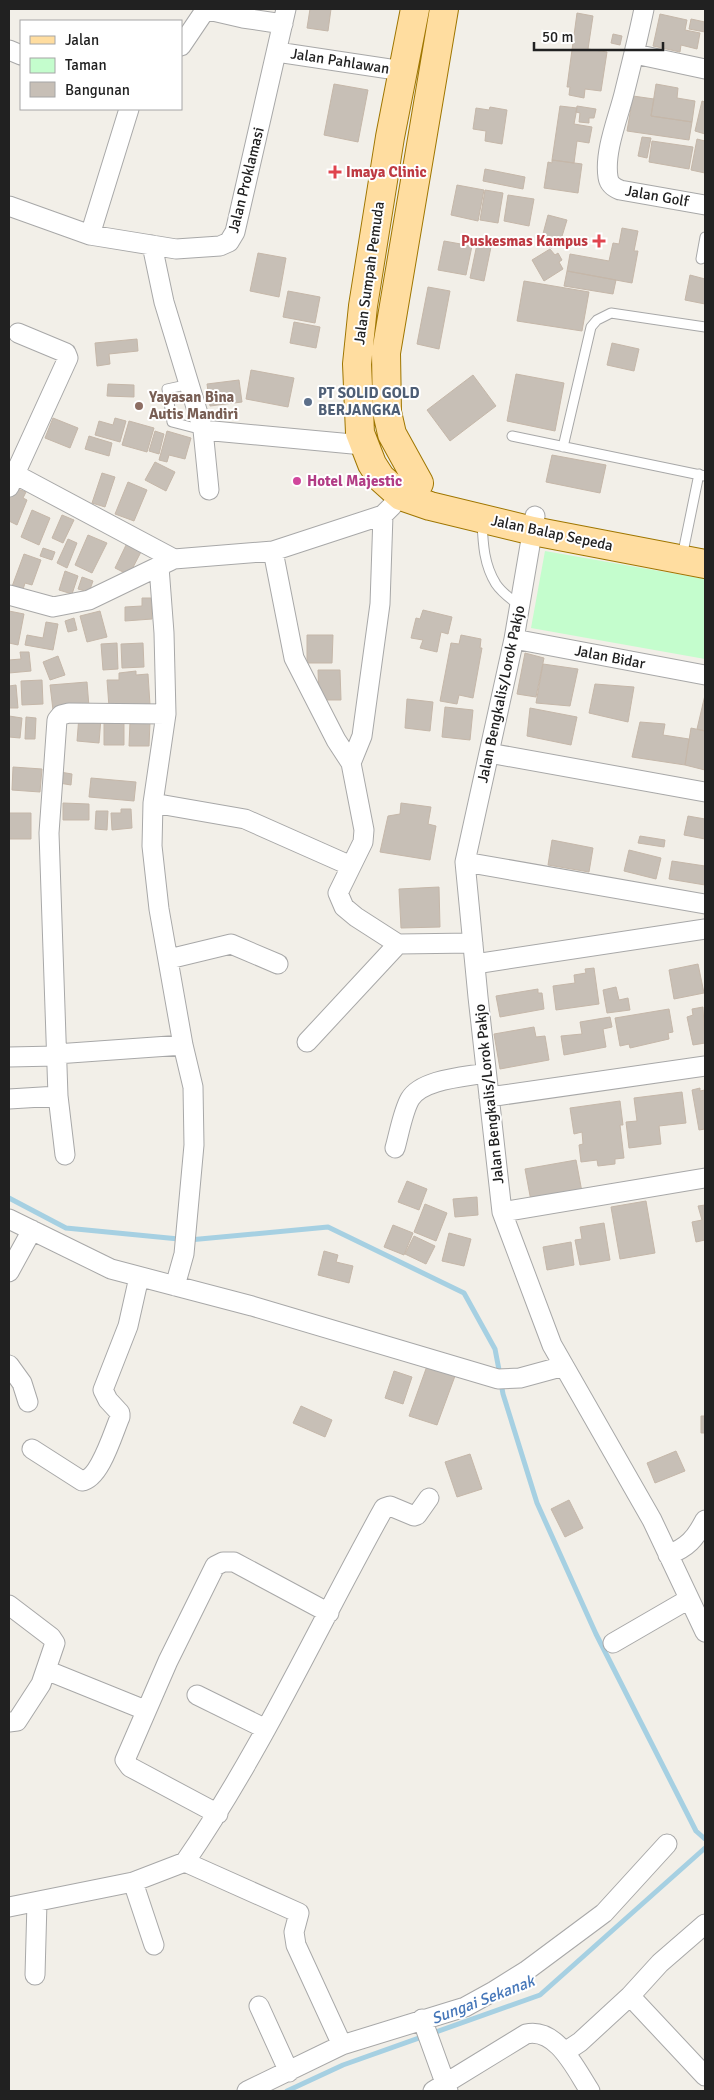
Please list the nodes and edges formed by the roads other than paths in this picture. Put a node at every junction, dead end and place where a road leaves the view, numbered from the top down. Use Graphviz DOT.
graph roads {
  1 [pos="204,9"];
  2 [pos="415,9"];
  3 [pos="444,9"];
  4 [pos="644,9"];
  5 [pos="284,16"];
  6 [pos="182,44"];
  7 [pos="277,52"];
  8 [pos="634,54"];
  9 [pos="705,69"];
  10 [pos="402,71"];
  11 [pos="129,110"];
  12 [pos="705,205"];
  13 [pos="9,206"];
  14 [pos="90,235"];
  15 [pos="705,237"];
  16 [pos="152,245"];
  17 [pos="701,259"];
  18 [pos="705,327"];
  19 [pos="18,333"];
  20 [pos="190,384"];
  21 [pos="203,430"];
  22 [pos="512,436"];
  23 [pos="363,445"];
  24 [pos="563,447"];
  25 [pos="702,475"];
  26 [pos="11,478"];
  27 [pos="209,490"];
  28 [pos="401,498"];
  29 [pos="482,515"];
  30 [pos="534,523"];
  31 [pos="272,551"];
  32 [pos="694,555"];
  33 [pos="166,563"];
  34 [pos="9,595"];
  35 [pos="520,607"];
  36 [pos="514,639"];
  37 [pos="705,675"];
  38 [pos="166,714"];
  39 [pos="489,753"];
  40 [pos="351,763"];
  41 [pos="705,792"];
  42 [pos="153,803"];
  43 [pos="465,862"];
  44 [pos="351,866"];
  45 [pos="705,904"];
  46 [pos="705,928"];
  47 [pos="473,943"];
  48 [pos="398,944"];
  49 [pos="169,958"];
  50 [pos="278,964"];
  51 [pos="475,964"];
  52 [pos="307,1042"];
  53 [pos="183,1045"];
  54 [pos="56,1055"];
  55 [pos="9,1057"];
  56 [pos="705,1066"];
  57 [pos="486,1074"];
  58 [pos="58,1096"];
  59 [pos="489,1097"];
  60 [pos="9,1099"];
  61 [pos="395,1148"];
  62 [pos="65,1155"];
  63 [pos="705,1178"];
  64 [pos="502,1212"];
  65 [pos="9,1219"];
  66 [pos="32,1230"];
  67 [pos="9,1272"];
  68 [pos="140,1277"];
  69 [pos="175,1286"];
  70 [pos="9,1365"];
  71 [pos="564,1366"];
  72 [pos="28,1402"];
  73 [pos="32,1449"];
  74 [pos="429,1498"];
  75 [pos="705,1520"];
  76 [pos="668,1555"];
  77 [pos="9,1605"];
  78 [pos="696,1605"];
  79 [pos="329,1613"];
  80 [pos="705,1632"];
  81 [pos="613,1643"];
  82 [pos="46,1670"];
  83 [pos="197,1695"];
  84 [pos="145,1710"];
  85 [pos="9,1722"];
  86 [pos="266,1729"];
  87 [pos="218,1814"];
  88 [pos="667,1844"];
  89 [pos="185,1862"];
  90 [pos="133,1882"];
  91 [pos="37,1902"];
  92 [pos="9,1907"];
  93 [pos="705,1924"];
  94 [pos="154,1945"];
  95 [pos="35,1975"];
  96 [pos="630,1996"];
  97 [pos="259,2006"];
  98 [pos="423,2022"];
  99 [pos="342,2045"];
  100 [pos="565,2052"];
  101 [pos="289,2072"];
  102 [pos="705,2076"];
  103 [pos="442,2089"];
  104 [pos="247,2091"];
  105 [pos="590,2091"];
  1 -- 5 [label="street"];
  1 -- 6 [label="street"];
  2 -- 10 [label="main road, Jalan Sumpah Pemuda"];
  3 -- 28 [label="main road, Jalan Sumpah Pemuda"];
  4 -- 8 [label="street"];
  5 -- 7 [label="street, Jalan Proklamasi"];
  7 -- 10 [label="street, Jalan Pahlawan"];
  7 -- 16 [label="street, Jalan Proklamasi"];
  8 -- 9 [label="street"];
  8 -- 12 [label="street, Jalan Golf"];
  10 -- 23 [label="main road, Jalan Sumpah Pemuda"];
  11 -- 14 [label="street"];
  13 -- 14 [label="street, Jalan Proklamasi"];
  14 -- 16 [label="street, Jalan Proklamasi"];
  15 -- 17 [label="lane"];
  16 -- 20 [label="street"];
  18 -- 24 [label="lane"];
  19 -- 26 [label="street"];
  20 -- 21 [label="street"];
  20 -- 21 [label="lane"];
  21 -- 23 [label="street"];
  21 -- 27 [label="street"];
  22 -- 24 [label="lane"];
  23 -- 28 [label="main road, Jalan Sumpah Pemuda"];
  24 -- 25 [label="lane"];
  25 -- 32 [label="lane"];
  26 -- 33 [label="street"];
  28 -- 29 [label="main road, Jalan Balap Sepeda"];
  28 -- 30 [label="main road, Jalan Balap Sepeda"];
  28 -- 31 [label="street"];
  28 -- 40 [label="street"];
  29 -- 30 [label="main road, Jalan Balap Sepeda"];
  29 -- 35 [label="lane"];
  30 -- 32 [label="main road, Jalan Balap Sepeda"];
  30 -- 35 [label="street, Jalan Bengkalis/Lorok Pakjo"];
  31 -- 33 [label="street"];
  31 -- 40 [label="street"];
  33 -- 34 [label="street"];
  33 -- 38 [label="street"];
  35 -- 36 [label="street, Jalan Bengkalis/Lorok Pakjo"];
  36 -- 37 [label="street, Jalan Bidar"];
  36 -- 39 [label="street, Jalan Bengkalis/Lorok Pakjo"];
  38 -- 42 [label="street"];
  38 -- 54 [label="street"];
  39 -- 41 [label="street"];
  39 -- 43 [label="street, Jalan Bengkalis/Lorok Pakjo"];
  40 -- 44 [label="street"];
  42 -- 44 [label="street"];
  42 -- 49 [label="street"];
  43 -- 45 [label="street"];
  43 -- 47 [label="street, Jalan Bengkalis/Lorok Pakjo"];
  44 -- 48 [label="street"];
  46 -- 51 [label="street"];
  47 -- 48 [label="street"];
  47 -- 51 [label="street, Jalan Bengkalis/Lorok Pakjo"];
  48 -- 52 [label="street"];
  49 -- 50 [label="street"];
  49 -- 53 [label="street"];
  51 -- 57 [label="street, Jalan Bengkalis/Lorok Pakjo"];
  53 -- 54 [label="street"];
  53 -- 69 [label="street"];
  54 -- 55 [label="street"];
  54 -- 58 [label="street"];
  56 -- 59 [label="street"];
  57 -- 59 [label="street, Jalan Bengkalis/Lorok Pakjo"];
  57 -- 61 [label="street"];
  58 -- 60 [label="street"];
  58 -- 62 [label="street"];
  59 -- 64 [label="street, Jalan Bengkalis/Lorok Pakjo"];
  63 -- 64 [label="street"];
  64 -- 71 [label="street, Jalan Bengkalis/Lorok Pakjo"];
  65 -- 66 [label="street"];
  66 -- 67 [label="street"];
  66 -- 68 [label="street"];
  68 -- 69 [label="street"];
  68 -- 73 [label="street"];
  69 -- 71 [label="street"];
  70 -- 72 [label="street"];
  71 -- 76 [label="street, Jalan Bengkalis/Lorok Pakjo"];
  74 -- 79 [label="street"];
  75 -- 76 [label="street"];
  76 -- 78 [label="street, Jalan Bengkalis/Lorok Pakjo"];
  77 -- 82 [label="street"];
  78 -- 80 [label="street, Jalan Bengkalis/Lorok Pakjo"];
  78 -- 81 [label="street"];
  79 -- 84 [label="street"];
  79 -- 86 [label="street"];
  82 -- 84 [label="street"];
  82 -- 85 [label="street"];
  83 -- 86 [label="street"];
  84 -- 87 [label="street"];
  86 -- 87 [label="street"];
  87 -- 89 [label="street"];
  88 -- 98 [label="street"];
  89 -- 90 [label="street"];
  89 -- 99 [label="street"];
  90 -- 91 [label="street"];
  90 -- 94 [label="street"];
  91 -- 92 [label="street"];
  91 -- 95 [label="street"];
  93 -- 96 [label="street"];
  96 -- 100 [label="street"];
  96 -- 102 [label="street"];
  97 -- 101 [label="street"];
  98 -- 99 [label="street"];
  98 -- 103 [label="street"];
  99 -- 101 [label="street"];
  100 -- 103 [label="street"];
  100 -- 105 [label="street"];
  101 -- 104 [label="street"];
}
